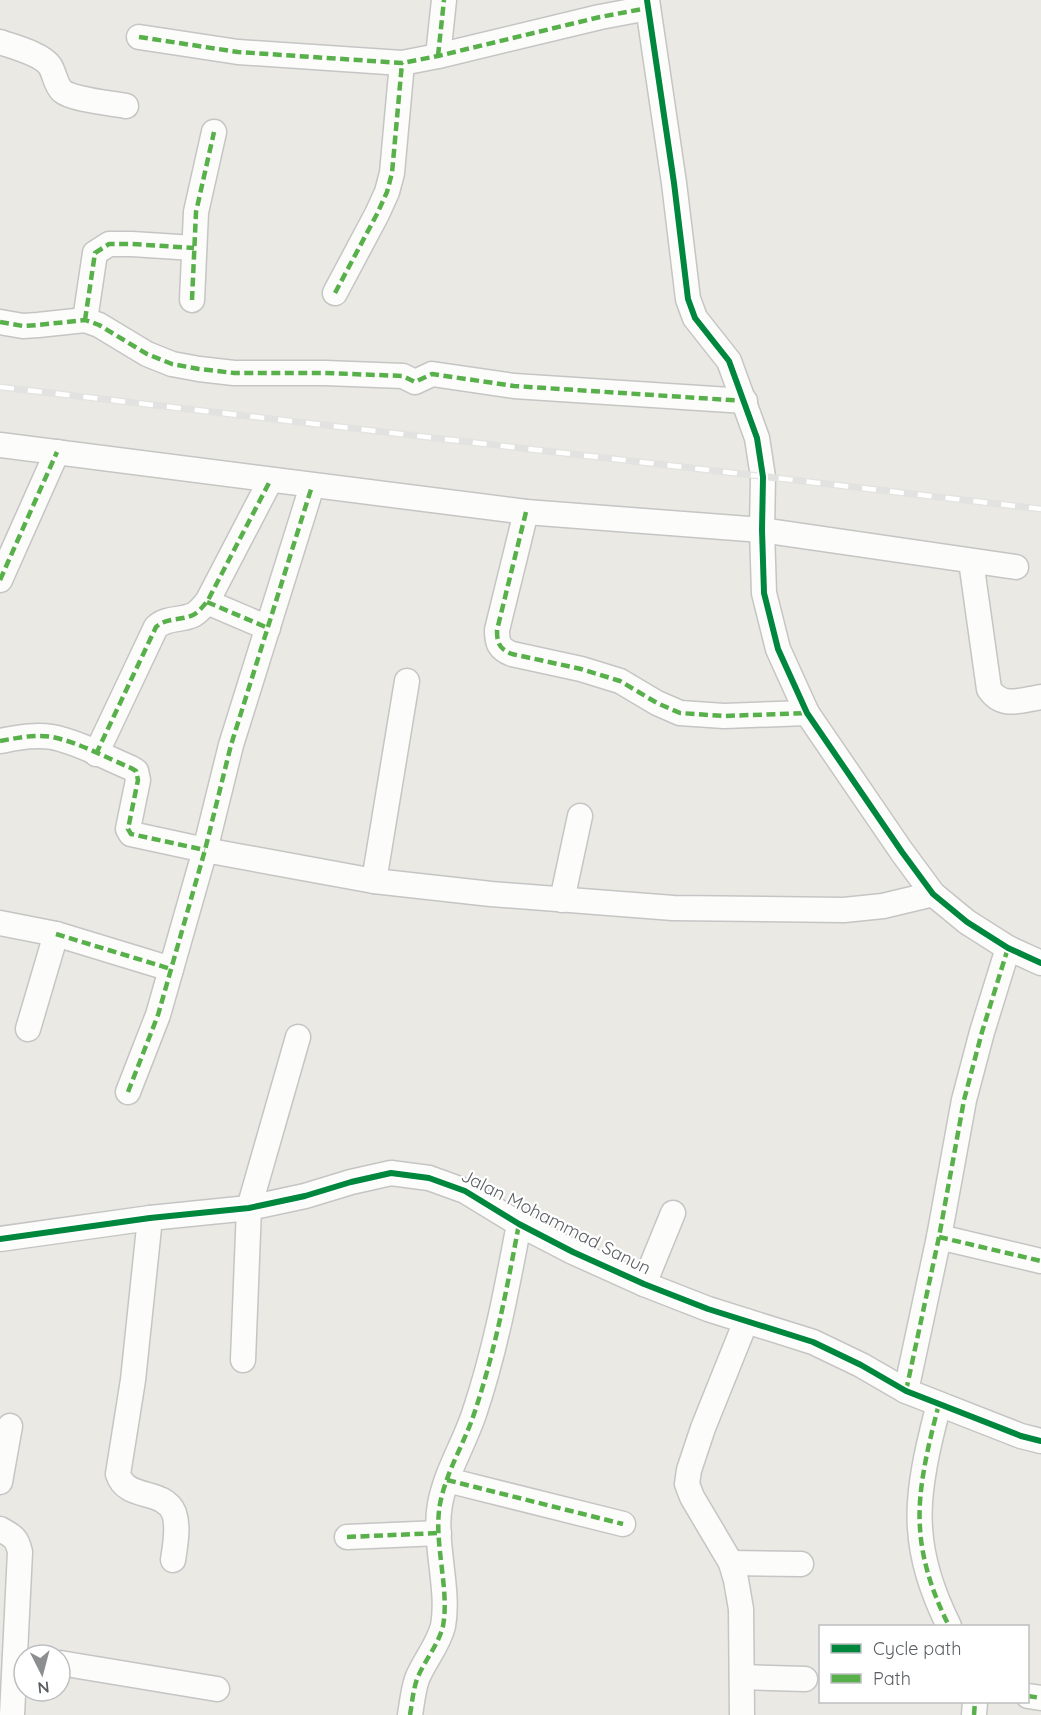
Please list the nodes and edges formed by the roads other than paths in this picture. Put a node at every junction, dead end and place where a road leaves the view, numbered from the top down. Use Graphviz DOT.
graph roads {
  1 [pos="444,0"];
  2 [pos="647,4"];
  3 [pos="139,37"];
  4 [pos="0,42"];
  5 [pos="438,56"];
  6 [pos="402,63"];
  7 [pos="126,106"];
  8 [pos="214,132"];
  9 [pos="194,248"];
  10 [pos="335,293"];
  11 [pos="192,300"];
  12 [pos="85,320"];
  13 [pos="0,322"];
  14 [pos="745,401"];
  15 [pos="0,445"];
  16 [pos="57,452"];
  17 [pos="270,481"];
  18 [pos="312,486"];
  19 [pos="526,513"];
  20 [pos="762,530"];
  21 [pos="971,561"];
  22 [pos="1016,567"];
  23 [pos="0,580"];
  24 [pos="207,602"];
  25 [pos="268,628"];
  26 [pos="407,681"];
  27 [pos="1041,697"];
  28 [pos="807,712"];
  29 [pos="0,741"];
  30 [pos="96,754"];
  31 [pos="580,816"];
  32 [pos="205,850"];
  33 [pos="374,881"];
  34 [pos="933,894"];
  35 [pos="562,900"];
  36 [pos="0,923"];
  37 [pos="56,934"];
  38 [pos="1008,948"];
  39 [pos="1041,963"];
  40 [pos="171,969"];
  41 [pos="28,1029"];
  42 [pos="298,1037"];
  43 [pos="128,1092"];
  44 [pos="249,1209"];
  45 [pos="674,1213"];
  46 [pos="150,1218"];
  47 [pos="519,1224"];
  48 [pos="939,1237"];
  49 [pos="0,1239"];
  50 [pos="1041,1261"];
  51 [pos="644,1284"];
  52 [pos="746,1321"];
  53 [pos="243,1360"];
  54 [pos="906,1390"];
  55 [pos="939,1404"];
  56 [pos="10,1426"];
  57 [pos="1041,1441"];
  58 [pos="447,1480"];
  59 [pos="0,1482"];
  60 [pos="623,1524"];
  61 [pos="0,1529"];
  62 [pos="439,1533"];
  63 [pos="347,1538"];
  64 [pos="173,1560"];
  65 [pos="731,1563"];
  66 [pos="801,1564"];
  67 [pos="948,1625"];
  68 [pos="19,1643"];
  69 [pos="72,1665"];
  70 [pos="742,1677"];
  71 [pos="806,1679"];
  72 [pos="217,1689"];
  73 [pos="410,1715"];
  74 [pos="742,1715"];
  1 -- 5 [label="street"];
  2 -- 5 [label="street"];
  2 -- 14 [label="street"];
  3 -- 6 [label="street"];
  4 -- 7 [label="street"];
  5 -- 6 [label="street"];
  6 -- 10 [label="street"];
  8 -- 9 [label="street"];
  9 -- 11 [label="street"];
  9 -- 12 [label="street"];
  12 -- 13 [label="street"];
  12 -- 14 [label="street"];
  14 -- 20 [label="street"];
  15 -- 16 [label="street"];
  16 -- 17 [label="street"];
  16 -- 23 [label="street"];
  17 -- 18 [label="street"];
  17 -- 24 [label="street"];
  18 -- 19 [label="street"];
  18 -- 25 [label="street"];
  19 -- 20 [label="street"];
  19 -- 28 [label="street"];
  20 -- 21 [label="street"];
  20 -- 28 [label="street"];
  21 -- 22 [label="street"];
  21 -- 27 [label="street"];
  24 -- 25 [label="street"];
  24 -- 30 [label="street"];
  25 -- 32 [label="street"];
  26 -- 33 [label="street"];
  28 -- 34 [label="street"];
  29 -- 30 [label="street"];
  30 -- 32 [label="street"];
  31 -- 35 [label="street"];
  32 -- 33 [label="street"];
  32 -- 40 [label="street"];
  33 -- 35 [label="street"];
  34 -- 35 [label="street"];
  34 -- 38 [label="street"];
  36 -- 37 [label="street"];
  37 -- 40 [label="street"];
  37 -- 41 [label="street"];
  38 -- 39 [label="street"];
  38 -- 48 [label="street"];
  40 -- 43 [label="street"];
  42 -- 44 [label="street"];
  44 -- 46 [label="street, Jalan Mohammad Sanun"];
  44 -- 47 [label="street, Jalan Mohammad Sanun"];
  44 -- 53 [label="street"];
  45 -- 51 [label="street"];
  46 -- 49 [label="street, Jalan Mohammad Sanun"];
  46 -- 64 [label="street"];
  47 -- 51 [label="street, Jalan Mohammad Sanun"];
  47 -- 58 [label="street"];
  48 -- 50 [label="street"];
  48 -- 54 [label="street"];
  51 -- 52 [label="street, Jalan Mohammad Sanun"];
  52 -- 54 [label="street, Jalan Mohammad Sanun"];
  52 -- 65 [label="street"];
  54 -- 55 [label="street, Jalan Mohammad Sanun"];
  55 -- 57 [label="street, Jalan Mohammad Sanun"];
  55 -- 67 [label="street"];
  56 -- 59 [label="street"];
  58 -- 60 [label="street"];
  58 -- 62 [label="street"];
  61 -- 68 [label="street"];
  62 -- 63 [label="street"];
  62 -- 73 [label="street"];
  65 -- 66 [label="street"];
  65 -- 70 [label="street"];
  69 -- 72 [label="street"];
  70 -- 71 [label="street"];
  70 -- 74 [label="street"];
}
